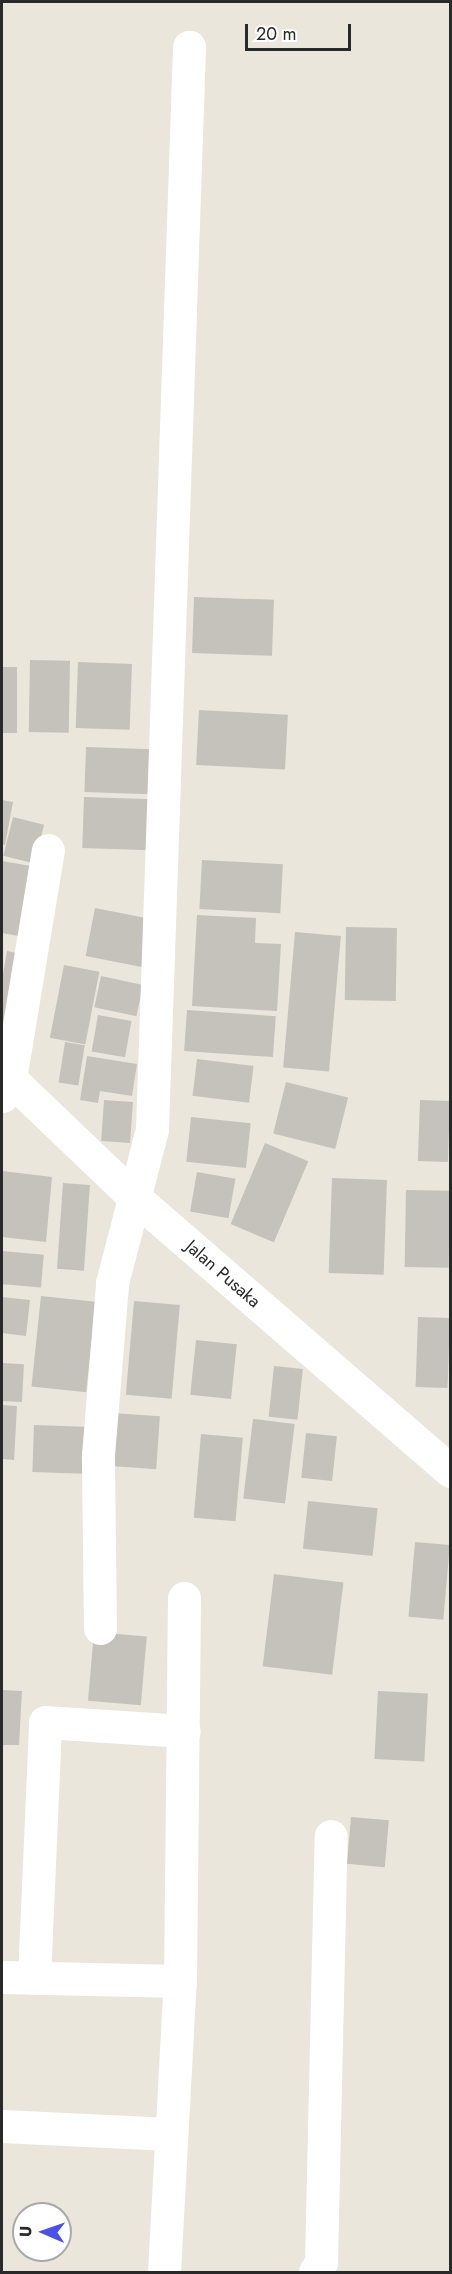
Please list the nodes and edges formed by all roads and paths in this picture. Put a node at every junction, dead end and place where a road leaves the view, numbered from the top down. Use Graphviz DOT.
graph roads {
  1 [pos="189,47"];
  2 [pos="48,850"];
  3 [pos="4,1083"];
  4 [pos="133,1196"];
  5 [pos="450,1471"];
  6 [pos="184,1599"];
  7 [pos="100,1628"];
  8 [pos="184,1731"];
  9 [pos="331,1836"];
  10 [pos="2,1977"];
  11 [pos="34,1978"];
  12 [pos="180,1981"];
  13 [pos="2,2127"];
  14 [pos="170,2134"];
  15 [pos="165,2272"];
  16 [pos="315,2272"];
  1 -- 4 [label="street"];
  2 -- 3 [label="street"];
  3 -- 4 [label="street, Jalan Pusaka"];
  4 -- 5 [label="street, Jalan Pusaka"];
  4 -- 7 [label="street"];
  6 -- 8 [label="street"];
  8 -- 11 [label="street"];
  8 -- 12 [label="street"];
  9 -- 16 [label="street"];
  10 -- 11 [label="street"];
  11 -- 12 [label="street"];
  12 -- 14 [label="street"];
  13 -- 14 [label="street"];
  14 -- 15 [label="street"];
}
